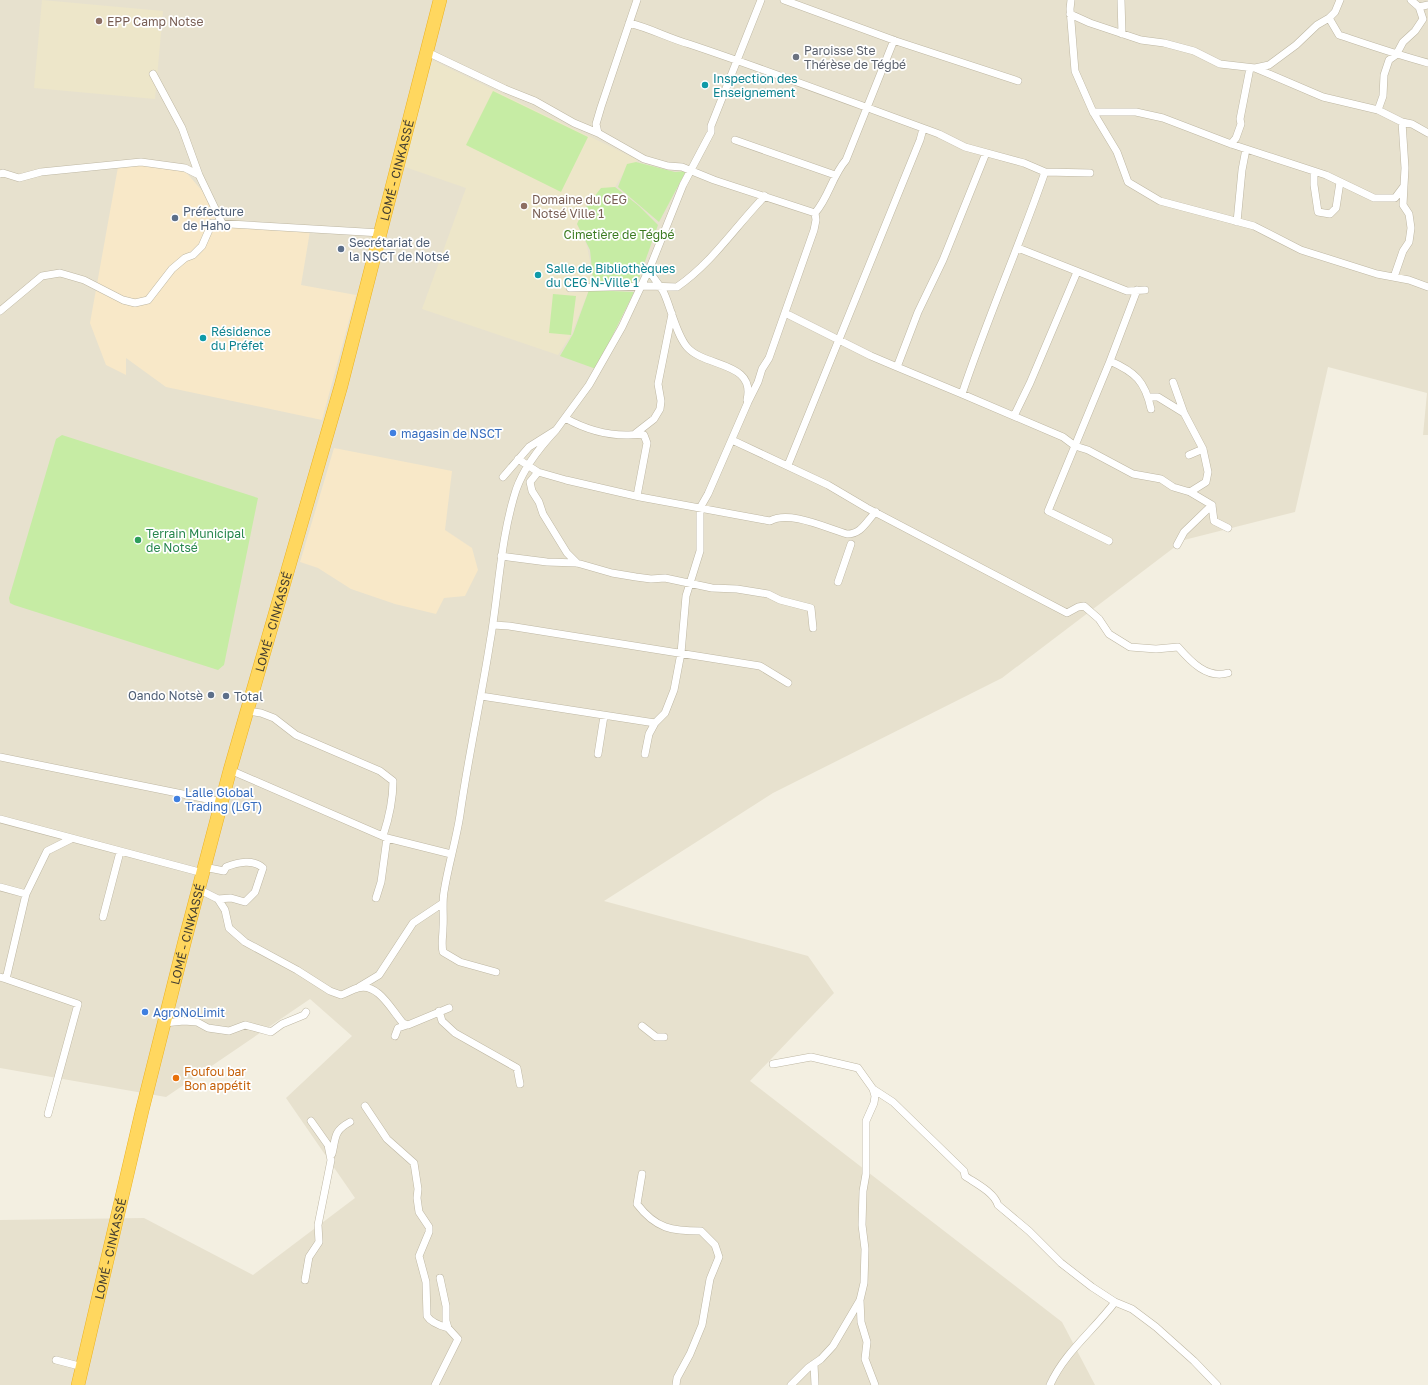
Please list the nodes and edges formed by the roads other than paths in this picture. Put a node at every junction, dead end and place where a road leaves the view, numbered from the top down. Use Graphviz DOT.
graph roads {
  1 [pos="440,0"];
  2 [pos="637,0"];
  3 [pos="761,0"];
  4 [pos="784,0"];
  5 [pos="1071,0"];
  6 [pos="1121,0"];
  7 [pos="1340,0"];
  8 [pos="1411,0"];
  9 [pos="1428,5"];
  10 [pos="1419,7"];
  11 [pos="1070,14"];
  12 [pos="1329,18"];
  13 [pos="629,24"];
  14 [pos="1122,34"];
  15 [pos="894,40"];
  16 [pos="427,52"];
  17 [pos="1396,55"];
  18 [pos="737,60"];
  19 [pos="1428,63"];
  20 [pos="1252,68"];
  21 [pos="153,74"];
  22 [pos="1018,80"];
  23 [pos="867,108"];
  24 [pos="1378,110"];
  25 [pos="1093,112"];
  26 [pos="1402,122"];
  27 [pos="923,128"];
  28 [pos="598,133"];
  29 [pos="1428,133"];
  30 [pos="735,140"];
  31 [pos="1231,144"];
  32 [pos="1246,149"];
  33 [pos="986,153"];
  34 [pos="690,170"];
  35 [pos="1314,171"];
  36 [pos="1045,172"];
  37 [pos="1090,173"];
  38 [pos="0,174"];
  39 [pos="835,175"];
  40 [pos="199,176"];
  41 [pos="1340,182"];
  42 [pos="1404,186"];
  43 [pos="765,196"];
  44 [pos="1395,198"];
  45 [pos="1403,205"];
  46 [pos="815,213"];
  47 [pos="1237,222"];
  48 [pos="222,223"];
  49 [pos="381,233"];
  50 [pos="1018,248"];
  51 [pos="649,270"];
  52 [pos="1078,272"];
  53 [pos="1394,277"];
  54 [pos="640,287"];
  55 [pos="659,287"];
  56 [pos="1428,287"];
  57 [pos="570,288"];
  58 [pos="1137,290"];
  59 [pos="1145,290"];
  60 [pos="0,311"];
  61 [pos="784,313"];
  62 [pos="672,314"];
  63 [pos="838,339"];
  64 [pos="1110,361"];
  65 [pos="898,367"];
  66 [pos="1173,382"];
  67 [pos="962,394"];
  68 [pos="1148,397"];
  69 [pos="748,402"];
  70 [pos="1151,409"];
  71 [pos="1184,413"];
  72 [pos="1014,416"];
  73 [pos="565,418"];
  74 [pos="556,430"];
  75 [pos="636,433"];
  76 [pos="732,440"];
  77 [pos="1075,446"];
  78 [pos="1203,449"];
  79 [pos="1189,455"];
  80 [pos="518,459"];
  81 [pos="527,465"];
  82 [pos="788,465"];
  83 [pos="538,472"];
  84 [pos="503,477"];
  85 [pos="1190,492"];
  86 [pos="636,496"];
  87 [pos="1212,505"];
  88 [pos="700,508"];
  89 [pos="876,512"];
  90 [pos="1228,528"];
  91 [pos="1109,541"];
  92 [pos="851,544"];
  93 [pos="1177,545"];
  94 [pos="501,556"];
  95 [pos="577,563"];
  96 [pos="838,582"];
  97 [pos="690,583"];
  98 [pos="492,625"];
  99 [pos="813,628"];
  100 [pos="681,653"];
  101 [pos="1228,673"];
  102 [pos="788,684"];
  103 [pos="480,696"];
  104 [pos="248,711"];
  105 [pos="604,716"];
  106 [pos="655,723"];
  107 [pos="598,754"];
  108 [pos="645,754"];
  109 [pos="0,757"];
  110 [pos="230,770"];
  111 [pos="222,802"];
  112 [pos="0,819"];
  113 [pos="385,837"];
  114 [pos="71,839"];
  115 [pos="120,852"];
  116 [pos="451,854"];
  117 [pos="204,870"];
  118 [pos="0,887"];
  119 [pos="198,889"];
  120 [pos="26,894"];
  121 [pos="376,898"];
  122 [pos="218,899"];
  123 [pos="443,903"];
  124 [pos="103,917"];
  125 [pos="496,972"];
  126 [pos="3,978"];
  127 [pos="359,988"];
  128 [pos="449,1008"];
  129 [pos="439,1011"];
  130 [pos="306,1012"];
  131 [pos="396,1016"];
  132 [pos="164,1023"];
  133 [pos="408,1025"];
  134 [pos="642,1026"];
  135 [pos="398,1028"];
  136 [pos="395,1036"];
  137 [pos="664,1037"];
  138 [pos="773,1064"];
  139 [pos="520,1084"];
  140 [pos="873,1089"];
  141 [pos="365,1106"];
  142 [pos="48,1114"];
  143 [pos="311,1121"];
  144 [pos="350,1122"];
  145 [pos="331,1160"];
  146 [pos="642,1174"];
  147 [pos="440,1278"];
  148 [pos="305,1280"];
  149 [pos="860,1300"];
  150 [pos="1115,1302"];
  151 [pos="448,1328"];
  152 [pos="56,1360"];
  153 [pos="814,1364"];
  154 [pos="82,1367"];
  155 [pos="78,1385"];
  156 [pos="436,1385"];
  157 [pos="676,1385"];
  158 [pos="791,1385"];
  159 [pos="815,1385"];
  160 [pos="875,1385"];
  161 [pos="1050,1385"];
  162 [pos="1217,1385"];
  1 -- 16 [label="highway, LOMÉ - CINKASSÉ"];
  2 -- 13 [label="street"];
  3 -- 18 [label="street"];
  4 -- 15 [label="street"];
  5 -- 11 [label="street"];
  6 -- 14 [label="street"];
  7 -- 12 [label="street"];
  8 -- 10 [label="street"];
  9 -- 10 [label="street"];
  10 -- 17 [label="street"];
  11 -- 14 [label="street"];
  11 -- 25 [label="street"];
  12 -- 17 [label="street"];
  12 -- 20 [label="street"];
  13 -- 18 [label="street"];
  13 -- 28 [label="street"];
  14 -- 20 [label="street"];
  15 -- 22 [label="street"];
  15 -- 23 [label="street"];
  16 -- 28 [label="street"];
  16 -- 49 [label="highway, LOMÉ - CINKASSÉ"];
  17 -- 19 [label="street"];
  17 -- 24 [label="street"];
  18 -- 23 [label="street"];
  18 -- 34 [label="street"];
  20 -- 24 [label="street"];
  20 -- 31 [label="street"];
  21 -- 40 [label="street"];
  23 -- 27 [label="street"];
  23 -- 39 [label="street"];
  24 -- 26 [label="street"];
  25 -- 31 [label="street"];
  25 -- 47 [label="street"];
  26 -- 29 [label="street"];
  26 -- 42 [label="street"];
  27 -- 33 [label="street"];
  27 -- 63 [label="street"];
  28 -- 34 [label="street"];
  30 -- 39 [label="street"];
  31 -- 32 [label="street"];
  32 -- 35 [label="street"];
  32 -- 47 [label="street"];
  33 -- 36 [label="street"];
  33 -- 65 [label="street"];
  34 -- 43 [label="street"];
  34 -- 51 [label="street"];
  35 -- 41 [label="street"];
  35 -- 41 [label="street"];
  36 -- 37 [label="street"];
  36 -- 50 [label="street"];
  38 -- 40 [label="street"];
  39 -- 46 [label="street"];
  40 -- 48 [label="street"];
  41 -- 44 [label="street"];
  42 -- 44 [label="street"];
  42 -- 45 [label="street"];
  43 -- 46 [label="street"];
  43 -- 55 [label="street"];
  44 -- 45 [label="street"];
  45 -- 53 [label="street"];
  46 -- 61 [label="street"];
  47 -- 53 [label="street"];
  48 -- 49 [label="street"];
  48 -- 60 [label="street"];
  49 -- 104 [label="highway, LOMÉ - CINKASSÉ"];
  50 -- 52 [label="street"];
  50 -- 67 [label="street"];
  51 -- 54 [label="street"];
  51 -- 55 [label="street"];
  52 -- 58 [label="street"];
  52 -- 72 [label="street"];
  53 -- 56 [label="street"];
  54 -- 55 [label="street"];
  54 -- 57 [label="street"];
  54 -- 73 [label="street"];
  55 -- 62 [label="street"];
  58 -- 59 [label="street"];
  58 -- 64 [label="street"];
  61 -- 63 [label="street"];
  61 -- 69 [label="street"];
  62 -- 69 [label="street"];
  62 -- 75 [label="street"];
  63 -- 65 [label="street"];
  63 -- 82 [label="street"];
  64 -- 68 [label="street"];
  64 -- 77 [label="street"];
  65 -- 67 [label="street"];
  66 -- 71 [label="street"];
  67 -- 72 [label="street"];
  68 -- 70 [label="street"];
  68 -- 71 [label="street"];
  69 -- 76 [label="street"];
  71 -- 78 [label="street"];
  72 -- 77 [label="street"];
  73 -- 74 [label="street"];
  73 -- 75 [label="street"];
  74 -- 80 [label="street"];
  74 -- 81 [label="street"];
  75 -- 86 [label="street"];
  76 -- 82 [label="street"];
  76 -- 88 [label="street"];
  77 -- 85 [label="street"];
  77 -- 91 [label="street"];
  78 -- 79 [label="street"];
  78 -- 85 [label="street"];
  80 -- 81 [label="street"];
  80 -- 84 [label="street"];
  81 -- 83 [label="street"];
  81 -- 94 [label="street"];
  82 -- 89 [label="street"];
  83 -- 86 [label="street"];
  83 -- 95 [label="street"];
  85 -- 87 [label="street"];
  86 -- 88 [label="street"];
  87 -- 90 [label="street"];
  87 -- 93 [label="street"];
  88 -- 89 [label="street"];
  88 -- 97 [label="street"];
  89 -- 101 [label="street"];
  92 -- 96 [label="street"];
  94 -- 95 [label="street"];
  94 -- 98 [label="street"];
  95 -- 97 [label="street"];
  97 -- 99 [label="street"];
  97 -- 100 [label="street"];
  98 -- 100 [label="street"];
  98 -- 103 [label="street"];
  100 -- 102 [label="street"];
  100 -- 106 [label="street"];
  103 -- 105 [label="street"];
  103 -- 116 [label="street"];
  104 -- 110 [label="highway, LOMÉ - CINKASSÉ"];
  104 -- 113 [label="street"];
  105 -- 106 [label="street"];
  105 -- 107 [label="street"];
  106 -- 108 [label="street"];
  109 -- 111 [label="street"];
  110 -- 111 [label="highway, LOMÉ - CINKASSÉ"];
  110 -- 113 [label="street"];
  111 -- 117 [label="highway, LOMÉ - CINKASSÉ"];
  112 -- 114 [label="street"];
  113 -- 116 [label="street"];
  113 -- 121 [label="street"];
  114 -- 115 [label="street"];
  114 -- 120 [label="street"];
  115 -- 117 [label="street"];
  115 -- 124 [label="street"];
  116 -- 123 [label="street"];
  117 -- 119 [label="highway, LOMÉ - CINKASSÉ"];
  117 -- 122 [label="street"];
  118 -- 120 [label="street"];
  119 -- 122 [label="street"];
  119 -- 132 [label="highway, LOMÉ - CINKASSÉ"];
  120 -- 126 [label="street"];
  122 -- 127 [label="street"];
  123 -- 125 [label="street"];
  123 -- 127 [label="street"];
  126 -- 142 [label="street"];
  127 -- 131 [label="street"];
  128 -- 129 [label="street"];
  129 -- 133 [label="street"];
  129 -- 139 [label="street"];
  130 -- 132 [label="street"];
  131 -- 133 [label="street"];
  131 -- 135 [label="street"];
  132 -- 154 [label="highway, LOMÉ - CINKASSÉ"];
  133 -- 135 [label="street"];
  134 -- 137 [label="street"];
  135 -- 136 [label="street"];
  138 -- 140 [label="street"];
  140 -- 149 [label="street"];
  140 -- 150 [label="street"];
  141 -- 151 [label="street"];
  143 -- 145 [label="street"];
  144 -- 145 [label="street"];
  145 -- 148 [label="street"];
  146 -- 157 [label="street"];
  147 -- 151 [label="street"];
  149 -- 153 [label="street"];
  149 -- 160 [label="street"];
  150 -- 161 [label="street"];
  150 -- 162 [label="street"];
  151 -- 156 [label="street"];
  152 -- 154 [label="street"];
  153 -- 158 [label="street"];
  153 -- 159 [label="street"];
  154 -- 155 [label="highway, LOMÉ - CINKASSÉ"];
}
